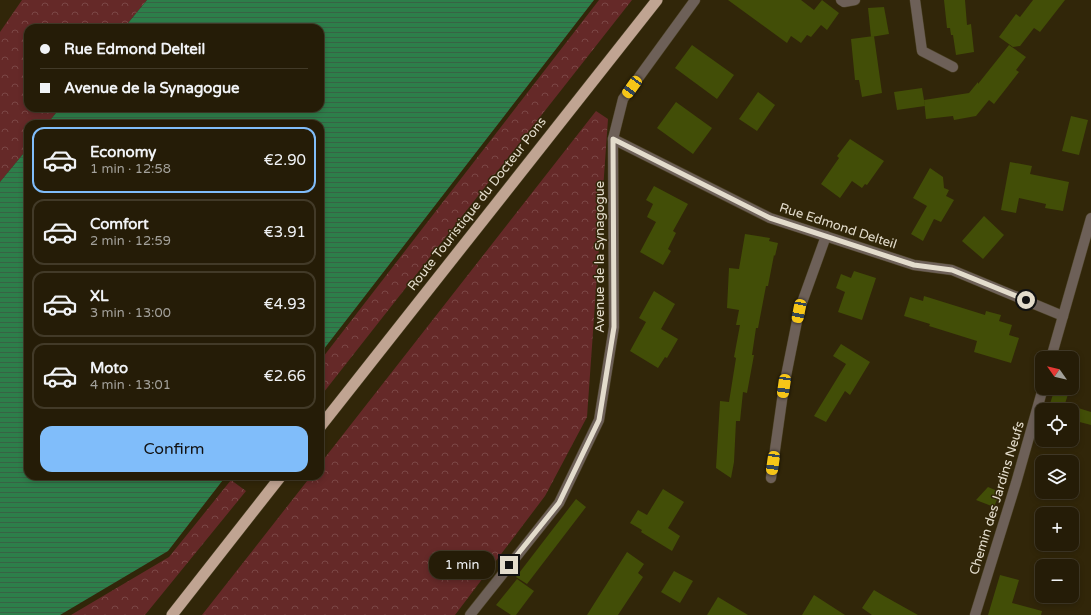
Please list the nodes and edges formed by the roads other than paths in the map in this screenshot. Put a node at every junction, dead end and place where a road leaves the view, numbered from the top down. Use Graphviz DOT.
graph roads {
  1 [pos="657,0"];
  2 [pos="694,0"];
  3 [pos="841,0"];
  4 [pos="855,0"];
  5 [pos="915,0"];
  6 [pos="953,67"];
  7 [pos="613,139"];
  8 [pos="1091,218"];
  9 [pos="826,236"];
  10 [pos="1063,316"];
  11 [pos="1053,351"];
  12 [pos="1041,395"];
  13 [pos="324,422"];
  14 [pos="771,478"];
  15 [pos="278,480"];
  16 [pos="172,615"];
  17 [pos="470,615"];
  18 [pos="975,615"];
  1 -- 13 [label="highway, Route Touristique du Docteur Pons"];
  2 -- 7 [label="street, Avenue de la Synagogue"];
  3 -- 4 [label="street"];
  5 -- 6 [label="street"];
  7 -- 9 [label="street, Rue Edmond Delteil"];
  7 -- 17 [label="street, Avenue de la Synagogue"];
  8 -- 10 [label="street"];
  9 -- 10 [label="street, Rue Edmond Delteil"];
  9 -- 14 [label="street"];
  10 -- 11 [label="street"];
  12 -- 18 [label="street, Chemin des Jardins Neufs"];
  15 -- 16 [label="highway"];
}
